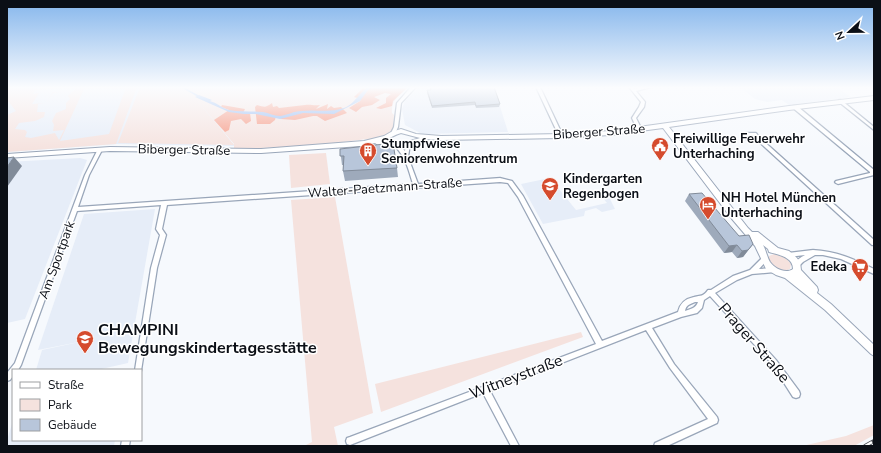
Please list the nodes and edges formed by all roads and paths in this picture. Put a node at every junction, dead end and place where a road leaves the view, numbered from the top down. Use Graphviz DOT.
graph roads {
  1 [pos="398,108"];
  2 [pos="548,108"];
  3 [pos="641,108"];
  4 [pos="787,108"];
  5 [pos="796,108"];
  6 [pos="849,108"];
  7 [pos="397,119"];
  8 [pos="665,126"];
  9 [pos="874,129"];
  10 [pos="640,130"];
  11 [pos="561,136"];
  12 [pos="408,138"];
  13 [pos="758,138"];
  14 [pos="392,140"];
  15 [pos="100,150"];
  16 [pos="7,156"];
  17 [pos="406,158"];
  18 [pos="838,182"];
  19 [pos="416,186"];
  20 [pos="164,204"];
  21 [pos="75,209"];
  22 [pos="739,220"];
  23 [pos="874,243"];
  24 [pos="776,250"];
  25 [pos="815,253"];
  26 [pos="788,255"];
  27 [pos="764,258"];
  28 [pos="797,268"];
  29 [pos="773,270"];
  30 [pos="752,272"];
  31 [pos="874,272"];
  32 [pos="787,275"];
  33 [pos="710,292"];
  34 [pos="701,299"];
  35 [pos="828,307"];
  36 [pos="681,314"];
  37 [pos="648,327"];
  38 [pos="600,345"];
  39 [pos="874,351"];
  40 [pos="15,369"];
  41 [pos="138,369"];
  42 [pos="485,389"];
  43 [pos="796,394"];
  44 [pos="350,441"];
  45 [pos="515,446"];
  46 [pos="658,446"];
  1 -- 7 [label="street"];
  2 -- 11 [label="street"];
  3 -- 10 [label="street"];
  4 -- 8 [label="main road, Biberger Straße"];
  5 -- 18 [label="street"];
  6 -- 9 [label="street"];
  7 -- 12 [label="street"];
  7 -- 14 [label="street"];
  8 -- 10 [label="main road, Biberger Straße"];
  8 -- 22 [label="main road"];
  10 -- 11 [label="main road, Biberger Straße"];
  11 -- 12 [label="main road, Biberger Straße"];
  12 -- 14 [label="main road"];
  12 -- 14 [label="main road"];
  12 -- 17 [label="street"];
  13 -- 23 [label="street"];
  14 -- 15 [label="main road, Biberger Straße"];
  14 -- 17 [label="street"];
  15 -- 16 [label="main road, Biberger Straße"];
  15 -- 21 [label="street, Am Sportpark"];
  17 -- 19 [label="street"];
  19 -- 20 [label="street, Walter-Paetzmann-Straße"];
  19 -- 38 [label="street, Walter-Paetzmann-Straße"];
  20 -- 21 [label="street, Walter-Paetzmann-Straße"];
  20 -- 41 [label="street"];
  21 -- 40 [label="street, Am Sportpark"];
  22 -- 24 [label="main road"];
  22 -- 27 [label="main road"];
  24 -- 26 [label="main road"];
  24 -- 27 [label="main road"];
  25 -- 26 [label="street"];
  25 -- 28 [label="street"];
  25 -- 31 [label="street"];
  26 -- 28 [label="main road"];
  27 -- 29 [label="main road"];
  27 -- 30 [label="street, Witneystraße"];
  28 -- 32 [label="main road"];
  28 -- 35 [label="main road"];
  29 -- 30 [label="street, Witneystraße"];
  29 -- 32 [label="main road"];
  30 -- 33 [label="street, Witneystraße"];
  32 -- 35 [label="main road"];
  33 -- 34 [label="street, Witneystraße"];
  33 -- 43 [label="street, Prager Straße"];
  34 -- 36 [label="street, Witneystraße"];
  34 -- 36 [label="street, Witneystraße"];
  35 -- 39 [label="main road"];
  36 -- 37 [label="street, Witneystraße"];
  37 -- 38 [label="street, Witneystraße"];
  37 -- 46 [label="street"];
  38 -- 42 [label="street, Witneystraße"];
  42 -- 44 [label="street, Witneystraße"];
  42 -- 45 [label="street"];
}
